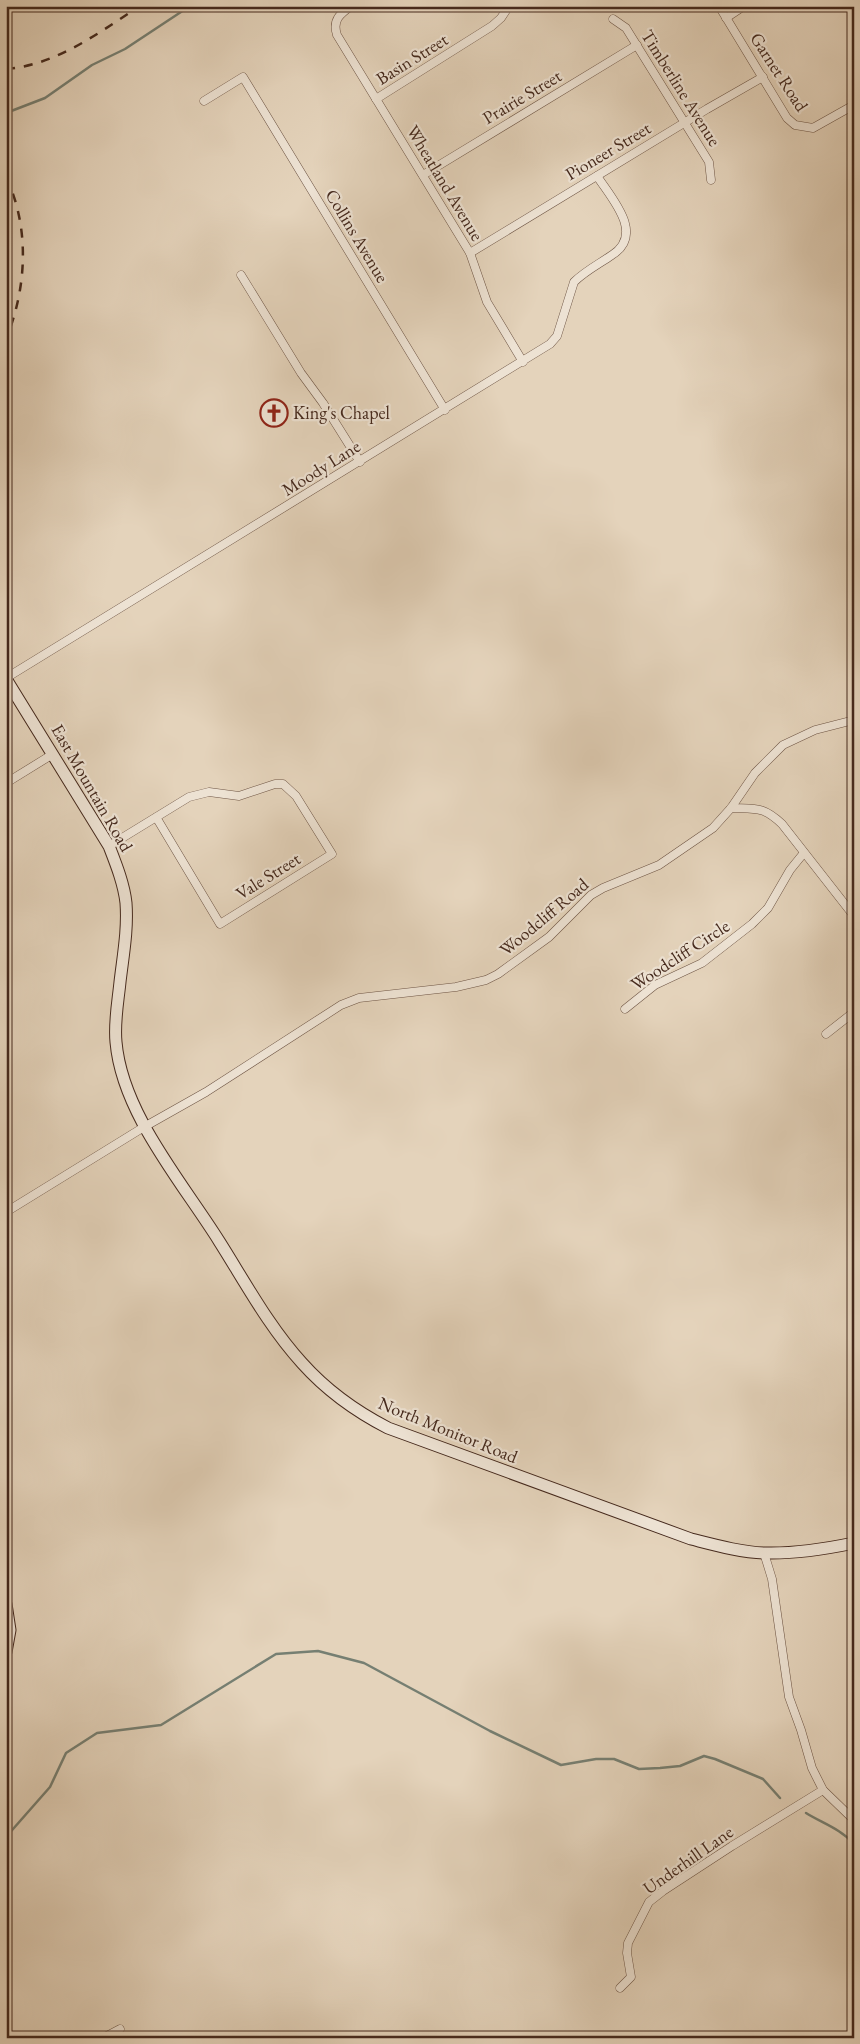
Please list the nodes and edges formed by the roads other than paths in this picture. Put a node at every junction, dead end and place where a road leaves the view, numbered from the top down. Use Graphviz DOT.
graph roads {
  1 [pos="351,6"];
  2 [pos="509,6"];
  3 [pos="719,6"];
  4 [pos="744,6"];
  5 [pos="726,18"];
  6 [pos="613,19"];
  7 [pos="637,45"];
  8 [pos="763,78"];
  9 [pos="376,98"];
  10 [pos="204,101"];
  11 [pos="854,105"];
  12 [pos="685,123"];
  13 [pos="423,175"];
  14 [pos="598,176"];
  15 [pos="711,180"];
  16 [pos="470,253"];
  17 [pos="241,275"];
  18 [pos="523,362"];
  19 [pos="445,410"];
  20 [pos="360,462"];
  21 [pos="6,678"];
  22 [pos="854,720"];
  23 [pos="53,754"];
  24 [pos="6,783"];
  25 [pos="730,808"];
  26 [pos="156,817"];
  27 [pos="109,846"];
  28 [pos="803,854"];
  29 [pos="854,916"];
  30 [pos="625,1009"];
  31 [pos="854,1012"];
  32 [pos="826,1034"];
  33 [pos="144,1127"];
  34 [pos="6,1212"];
  35 [pos="854,1543"];
  36 [pos="764,1553"];
  37 [pos="6,1604"];
  38 [pos="6,1652"];
  39 [pos="823,1790"];
  40 [pos="854,1820"];
  41 [pos="620,1988"];
  42 [pos="120,2030"];
  43 [pos="103,2038"];
  1 -- 9 [label="street, Wheatland Avenue"];
  2 -- 9 [label="street, Basin Street"];
  3 -- 5 [label="street, Garnet Road"];
  4 -- 5 [label="street"];
  5 -- 8 [label="street, Garnet Road"];
  6 -- 7 [label="street, Timberline Avenue"];
  7 -- 12 [label="street, Timberline Avenue"];
  7 -- 13 [label="street, Prairie Street"];
  8 -- 11 [label="street, Garnet Road"];
  8 -- 12 [label="street, Pioneer Street"];
  9 -- 13 [label="street, Wheatland Avenue"];
  10 -- 19 [label="street, Collins Avenue"];
  12 -- 14 [label="street, Pioneer Street"];
  12 -- 15 [label="street, Timberline Avenue"];
  13 -- 16 [label="street, Wheatland Avenue"];
  14 -- 16 [label="street, Pioneer Street"];
  14 -- 18 [label="street, Moody Lane"];
  16 -- 18 [label="street, Wheatland Avenue"];
  17 -- 20 [label="street"];
  18 -- 19 [label="street, Moody Lane"];
  19 -- 20 [label="street, Moody Lane"];
  20 -- 21 [label="street, Moody Lane"];
  21 -- 23 [label="street, East Mountain Road"];
  22 -- 25 [label="street, Woodcliff Road"];
  23 -- 24 [label="street"];
  23 -- 27 [label="street, East Mountain Road"];
  25 -- 28 [label="street"];
  25 -- 33 [label="street, Woodcliff Road"];
  26 -- 26 [label="street, Vale Street"];
  26 -- 27 [label="street"];
  27 -- 33 [label="street, East Mountain Road"];
  28 -- 29 [label="street"];
  28 -- 30 [label="street, Woodcliff Circle"];
  31 -- 32 [label="street"];
  33 -- 34 [label="street"];
  33 -- 36 [label="street, North Monitor Road"];
  35 -- 36 [label="street, North Monitor Road"];
  36 -- 39 [label="street"];
  37 -- 38 [label="street"];
  39 -- 40 [label="street"];
  39 -- 41 [label="street, Underhill Lane"];
  42 -- 43 [label="street"];
}
